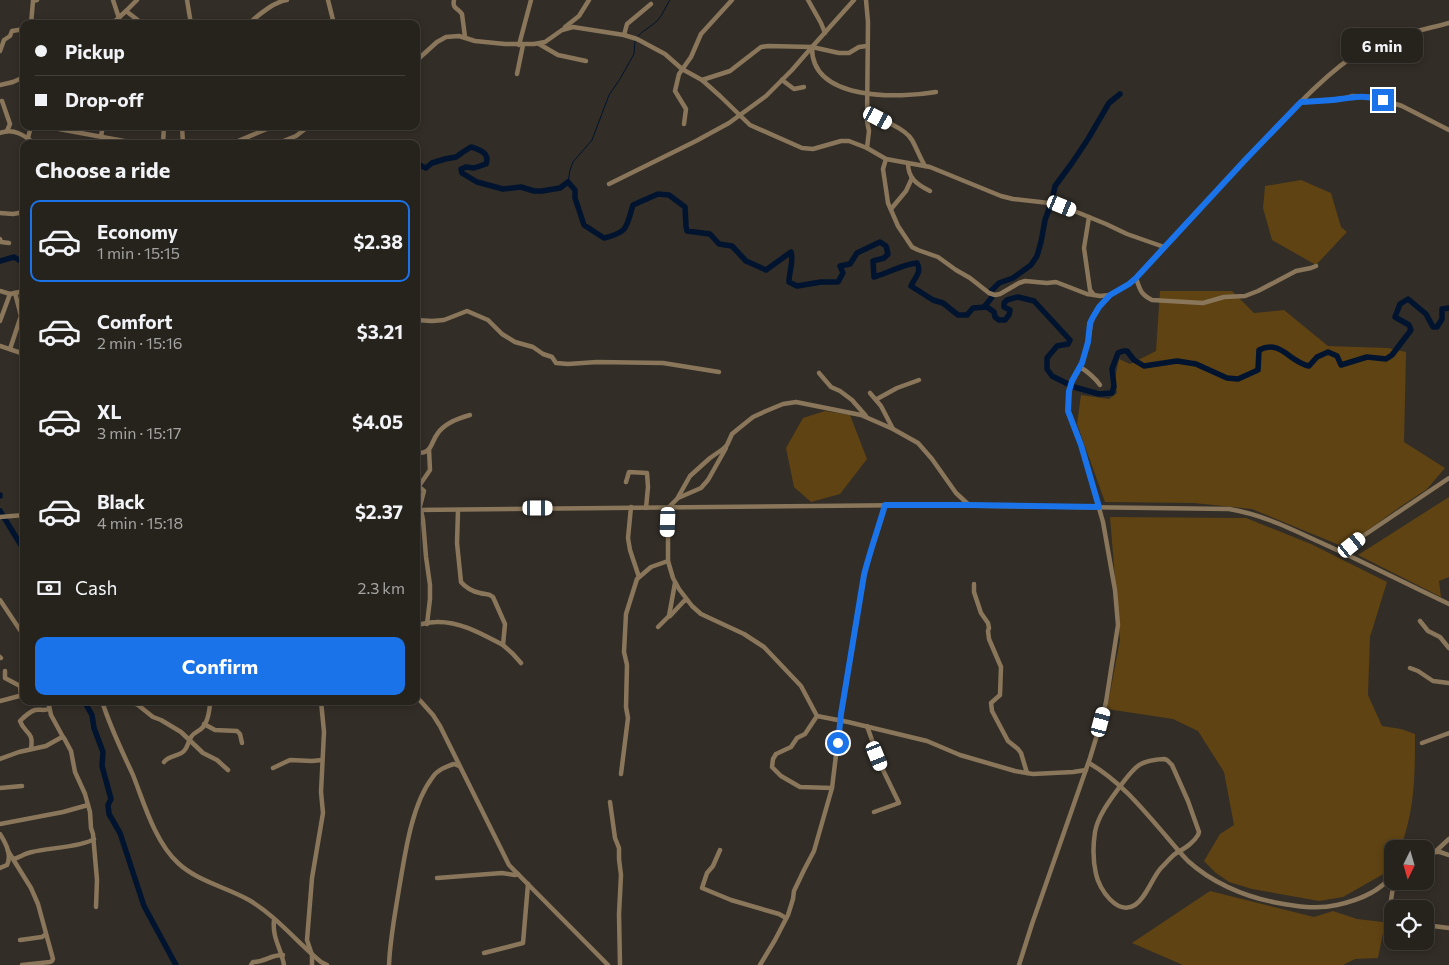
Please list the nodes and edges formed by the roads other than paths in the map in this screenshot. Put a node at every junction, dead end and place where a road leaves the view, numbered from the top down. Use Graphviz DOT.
graph roads {
  1 [pos="37,0"];
  2 [pos="113,0"];
  3 [pos="137,0"];
  4 [pos="187,0"];
  5 [pos="280,0"];
  6 [pos="287,0"];
  7 [pos="328,0"];
  8 [pos="454,0"];
  9 [pos="531,0"];
  10 [pos="589,0"];
  11 [pos="732,0"];
  12 [pos="808,0"];
  13 [pos="854,0"];
  14 [pos="866,0"];
  15 [pos="652,4"];
  16 [pos="126,12"];
  17 [pos="119,18"];
  18 [pos="1449,19"];
  19 [pos="31,20"];
  20 [pos="117,20"];
  21 [pos="138,20"];
  22 [pos="190,20"];
  23 [pos="253,20"];
  24 [pos="333,20"];
  25 [pos="1449,23"];
  26 [pos="1443,25"];
  27 [pos="20,30"];
  28 [pos="562,30"];
  29 [pos="825,33"];
  30 [pos="624,35"];
  31 [pos="465,37"];
  32 [pos="539,44"];
  33 [pos="521,45"];
  34 [pos="867,46"];
  35 [pos="812,47"];
  36 [pos="0,52"];
  37 [pos="420,57"];
  38 [pos="586,61"];
  39 [pos="682,69"];
  40 [pos="517,74"];
  41 [pos="20,79"];
  42 [pos="702,80"];
  43 [pos="782,80"];
  44 [pos="0,84"];
  45 [pos="804,87"];
  46 [pos="936,92"];
  47 [pos="868,94"];
  48 [pos="2,101"];
  49 [pos="1301,102"];
  50 [pos="867,115"];
  51 [pos="740,116"];
  52 [pos="684,124"];
  53 [pos="30,130"];
  54 [pos="65,130"];
  55 [pos="102,130"];
  56 [pos="261,130"];
  57 [pos="304,130"];
  58 [pos="1449,130"];
  59 [pos="7,131"];
  60 [pos="0,133"];
  61 [pos="101,136"];
  62 [pos="28,138"];
  63 [pos="30,140"];
  64 [pos="120,140"];
  65 [pos="240,140"];
  66 [pos="286,140"];
  67 [pos="867,148"];
  68 [pos="886,159"];
  69 [pos="908,163"];
  70 [pos="925,166"];
  71 [pos="912,178"];
  72 [pos="609,184"];
  73 [pos="930,191"];
  74 [pos="891,209"];
  75 [pos="0,213"];
  76 [pos="20,213"];
  77 [pos="1089,217"];
  78 [pos="0,239"];
  79 [pos="9,243"];
  80 [pos="1164,247"];
  81 [pos="1316,266"];
  82 [pos="1136,278"];
  83 [pos="0,292"];
  84 [pos="20,292"];
  85 [pos="12,293"];
  86 [pos="1094,295"];
  87 [pos="1110,295"];
  88 [pos="20,313"];
  89 [pos="20,319"];
  90 [pos="420,320"];
  91 [pos="0,321"];
  92 [pos="0,346"];
  93 [pos="10,349"];
  94 [pos="20,353"];
  95 [pos="1080,367"];
  96 [pos="719,372"];
  97 [pos="819,373"];
  98 [pos="919,380"];
  99 [pos="1100,386"];
  100 [pos="870,393"];
  101 [pos="876,399"];
  102 [pos="470,415"];
  103 [pos="867,417"];
  104 [pos="893,430"];
  105 [pos="727,446"];
  106 [pos="429,449"];
  107 [pos="420,453"];
  108 [pos="1449,478"];
  109 [pos="420,482"];
  110 [pos="626,482"];
  111 [pos="420,487"];
  112 [pos="677,499"];
  113 [pos="885,505"];
  114 [pos="969,505"];
  115 [pos="420,507"];
  116 [pos="631,507"];
  117 [pos="1099,507"];
  118 [pos="646,508"];
  119 [pos="668,508"];
  120 [pos="420,510"];
  121 [pos="458,510"];
  122 [pos="420,512"];
  123 [pos="20,515"];
  124 [pos="2,517"];
  125 [pos="1348,555"];
  126 [pos="668,561"];
  127 [pos="639,577"];
  128 [pos="675,583"];
  129 [pos="974,584"];
  130 [pos="687,600"];
  131 [pos="0,601"];
  132 [pos="1449,604"];
  133 [pos="669,616"];
  134 [pos="1420,621"];
  135 [pos="427,624"];
  136 [pos="420,625"];
  137 [pos="658,627"];
  138 [pos="20,630"];
  139 [pos="503,645"];
  140 [pos="1449,648"];
  141 [pos="521,663"];
  142 [pos="1410,668"];
  143 [pos="5,671"];
  144 [pos="1449,683"];
  145 [pos="20,686"];
  146 [pos="20,696"];
  147 [pos="0,701"];
  148 [pos="420,701"];
  149 [pos="48,705"];
  150 [pos="103,705"];
  151 [pos="138,705"];
  152 [pos="210,705"];
  153 [pos="322,705"];
  154 [pos="49,709"];
  155 [pos="817,716"];
  156 [pos="841,721"];
  157 [pos="204,724"];
  158 [pos="867,726"];
  159 [pos="1449,733"];
  160 [pos="63,737"];
  161 [pos="190,740"];
  162 [pos="242,743"];
  163 [pos="1422,743"];
  164 [pos="31,749"];
  165 [pos="0,759"];
  166 [pos="322,760"];
  167 [pos="164,762"];
  168 [pos="1089,763"];
  169 [pos="460,766"];
  170 [pos="273,768"];
  171 [pos="228,770"];
  172 [pos="1086,770"];
  173 [pos="1027,773"];
  174 [pos="621,774"];
  175 [pos="22,786"];
  176 [pos="1120,786"];
  177 [pos="0,788"];
  178 [pos="832,788"];
  179 [pos="610,802"];
  180 [pos="88,805"];
  181 [pos="874,812"];
  182 [pos="0,824"];
  183 [pos="0,834"];
  184 [pos="94,839"];
  185 [pos="1449,840"];
  186 [pos="720,850"];
  187 [pos="8,851"];
  188 [pos="1179,852"];
  189 [pos="1434,852"];
  190 [pos="1449,855"];
  191 [pos="14,859"];
  192 [pos="0,868"];
  193 [pos="518,874"];
  194 [pos="437,878"];
  195 [pos="1384,883"];
  196 [pos="528,884"];
  197 [pos="96,907"];
  198 [pos="786,918"];
  199 [pos="274,920"];
  200 [pos="1434,926"];
  201 [pos="1449,928"];
  202 [pos="46,934"];
  203 [pos="20,940"];
  204 [pos="484,953"];
  205 [pos="282,955"];
  206 [pos="312,955"];
  207 [pos="606,964"];
  208 [pos="22,965"];
  209 [pos="250,965"];
  210 [pos="284,965"];
  211 [pos="312,965"];
  212 [pos="327,965"];
  213 [pos="389,965"];
  214 [pos="620,965"];
  215 [pos="760,965"];
  216 [pos="1019,965"];
  1 -- 19 [label="street"];
  2 -- 17 [label="street"];
  3 -- 16 [label="street"];
  4 -- 22 [label="street"];
  5 -- 6 [label="street"];
  5 -- 23 [label="street"];
  7 -- 24 [label="street"];
  8 -- 31 [label="street"];
  9 -- 33 [label="street"];
  10 -- 28 [label="street"];
  11 -- 39 [label="street"];
  12 -- 29 [label="street"];
  13 -- 29 [label="street"];
  14 -- 34 [label="street"];
  15 -- 30 [label="street"];
  16 -- 17 [label="street"];
  16 -- 21 [label="street"];
  17 -- 20 [label="street"];
  18 -- 26 [label="street"];
  25 -- 26 [label="street"];
  26 -- 49 [label="street"];
  27 -- 36 [label="street"];
  28 -- 30 [label="street"];
  28 -- 32 [label="street"];
  29 -- 35 [label="street"];
  30 -- 39 [label="street"];
  31 -- 33 [label="street"];
  31 -- 37 [label="street"];
  32 -- 33 [label="street"];
  32 -- 38 [label="street"];
  33 -- 40 [label="street"];
  34 -- 35 [label="street"];
  34 -- 47 [label="street"];
  35 -- 42 [label="street"];
  35 -- 43 [label="street"];
  35 -- 47 [label="street"];
  39 -- 42 [label="street"];
  39 -- 52 [label="street"];
  41 -- 44 [label="street"];
  42 -- 51 [label="street"];
  43 -- 45 [label="street"];
  43 -- 51 [label="street"];
  46 -- 47 [label="street"];
  47 -- 50 [label="street"];
  48 -- 59 [label="street"];
  49 -- 58 [label="street"];
  49 -- 80 [label="street"];
  50 -- 67 [label="street"];
  50 -- 70 [label="street"];
  51 -- 67 [label="street"];
  51 -- 72 [label="street"];
  53 -- 62 [label="street"];
  54 -- 61 [label="street"];
  55 -- 61 [label="street"];
  56 -- 65 [label="street"];
  57 -- 66 [label="street"];
  59 -- 60 [label="street"];
  59 -- 62 [label="street"];
  61 -- 64 [label="street"];
  62 -- 63 [label="street"];
  67 -- 68 [label="street"];
  68 -- 69 [label="street"];
  68 -- 74 [label="street"];
  69 -- 70 [label="street"];
  69 -- 71 [label="street"];
  70 -- 77 [label="street"];
  71 -- 73 [label="street"];
  71 -- 74 [label="street"];
  74 -- 86 [label="street"];
  75 -- 76 [label="street"];
  77 -- 80 [label="street"];
  77 -- 86 [label="street"];
  78 -- 79 [label="street"];
  80 -- 82 [label="street"];
  81 -- 82 [label="street"];
  82 -- 87 [label="street"];
  83 -- 85 [label="street"];
  84 -- 85 [label="street"];
  85 -- 88 [label="street"];
  85 -- 91 [label="street"];
  86 -- 87 [label="street"];
  87 -- 95 [label="street"];
  89 -- 93 [label="street"];
  90 -- 96 [label="street"];
  92 -- 93 [label="street"];
  93 -- 94 [label="street"];
  95 -- 99 [label="street"];
  95 -- 117 [label="street"];
  97 -- 103 [label="street"];
  98 -- 101 [label="street"];
  100 -- 101 [label="street"];
  101 -- 104 [label="street"];
  102 -- 106 [label="street"];
  103 -- 104 [label="street"];
  103 -- 105 [label="street"];
  104 -- 114 [label="street"];
  105 -- 112 [label="street"];
  105 -- 112 [label="street"];
  106 -- 107 [label="street"];
  106 -- 109 [label="street"];
  108 -- 125 [label="street"];
  110 -- 118 [label="street"];
  111 -- 115 [label="street"];
  112 -- 119 [label="street"];
  113 -- 114 [label="street"];
  113 -- 119 [label="street"];
  113 -- 156 [label="street"];
  114 -- 117 [label="street"];
  116 -- 118 [label="street"];
  116 -- 121 [label="street"];
  116 -- 127 [label="street"];
  117 -- 125 [label="street"];
  117 -- 168 [label="street"];
  118 -- 119 [label="street"];
  119 -- 126 [label="street"];
  120 -- 121 [label="street"];
  121 -- 139 [label="street"];
  122 -- 135 [label="street"];
  123 -- 124 [label="street"];
  125 -- 132 [label="street"];
  126 -- 127 [label="street"];
  126 -- 128 [label="street"];
  127 -- 174 [label="street"];
  128 -- 130 [label="street"];
  128 -- 133 [label="street"];
  129 -- 173 [label="street"];
  130 -- 133 [label="street"];
  130 -- 155 [label="street"];
  131 -- 138 [label="street"];
  133 -- 137 [label="street"];
  134 -- 140 [label="street"];
  135 -- 136 [label="street"];
  135 -- 139 [label="street"];
  139 -- 141 [label="street"];
  142 -- 144 [label="street"];
  143 -- 145 [label="street"];
  146 -- 147 [label="street"];
  148 -- 169 [label="street"];
  149 -- 154 [label="street"];
  150 -- 199 [label="street"];
  151 -- 161 [label="street"];
  152 -- 157 [label="street"];
  153 -- 166 [label="street"];
  154 -- 160 [label="street"];
  154 -- 164 [label="street"];
  155 -- 156 [label="street"];
  155 -- 178 [label="street"];
  156 -- 158 [label="street"];
  156 -- 178 [label="street"];
  157 -- 161 [label="street"];
  157 -- 162 [label="street"];
  158 -- 173 [label="street"];
  158 -- 181 [label="street"];
  159 -- 163 [label="street"];
  160 -- 164 [label="street"];
  160 -- 180 [label="street"];
  161 -- 167 [label="street"];
  161 -- 171 [label="street"];
  164 -- 165 [label="street"];
  166 -- 170 [label="street"];
  166 -- 206 [label="street"];
  168 -- 172 [label="street"];
  168 -- 176 [label="street"];
  169 -- 193 [label="street"];
  169 -- 213 [label="street"];
  172 -- 173 [label="street"];
  172 -- 216 [label="street"];
  175 -- 177 [label="street"];
  176 -- 188 [label="street"];
  176 -- 188 [label="street"];
  176 -- 188 [label="street"];
  178 -- 198 [label="street"];
  179 -- 214 [label="street"];
  180 -- 182 [label="street"];
  180 -- 184 [label="street"];
  183 -- 187 [label="street"];
  184 -- 191 [label="street"];
  184 -- 197 [label="street"];
  185 -- 189 [label="street"];
  186 -- 198 [label="street"];
  187 -- 191 [label="street"];
  187 -- 192 [label="street"];
  188 -- 195 [label="street"];
  189 -- 190 [label="street"];
  191 -- 202 [label="street"];
  193 -- 194 [label="street"];
  193 -- 196 [label="street"];
  196 -- 204 [label="street"];
  196 -- 207 [label="street"];
  198 -- 215 [label="street"];
  199 -- 205 [label="street"];
  199 -- 206 [label="street"];
  200 -- 201 [label="street"];
  202 -- 203 [label="street"];
  202 -- 208 [label="street"];
  205 -- 209 [label="street"];
  205 -- 210 [label="street"];
  206 -- 211 [label="street"];
  206 -- 212 [label="street"];
}
